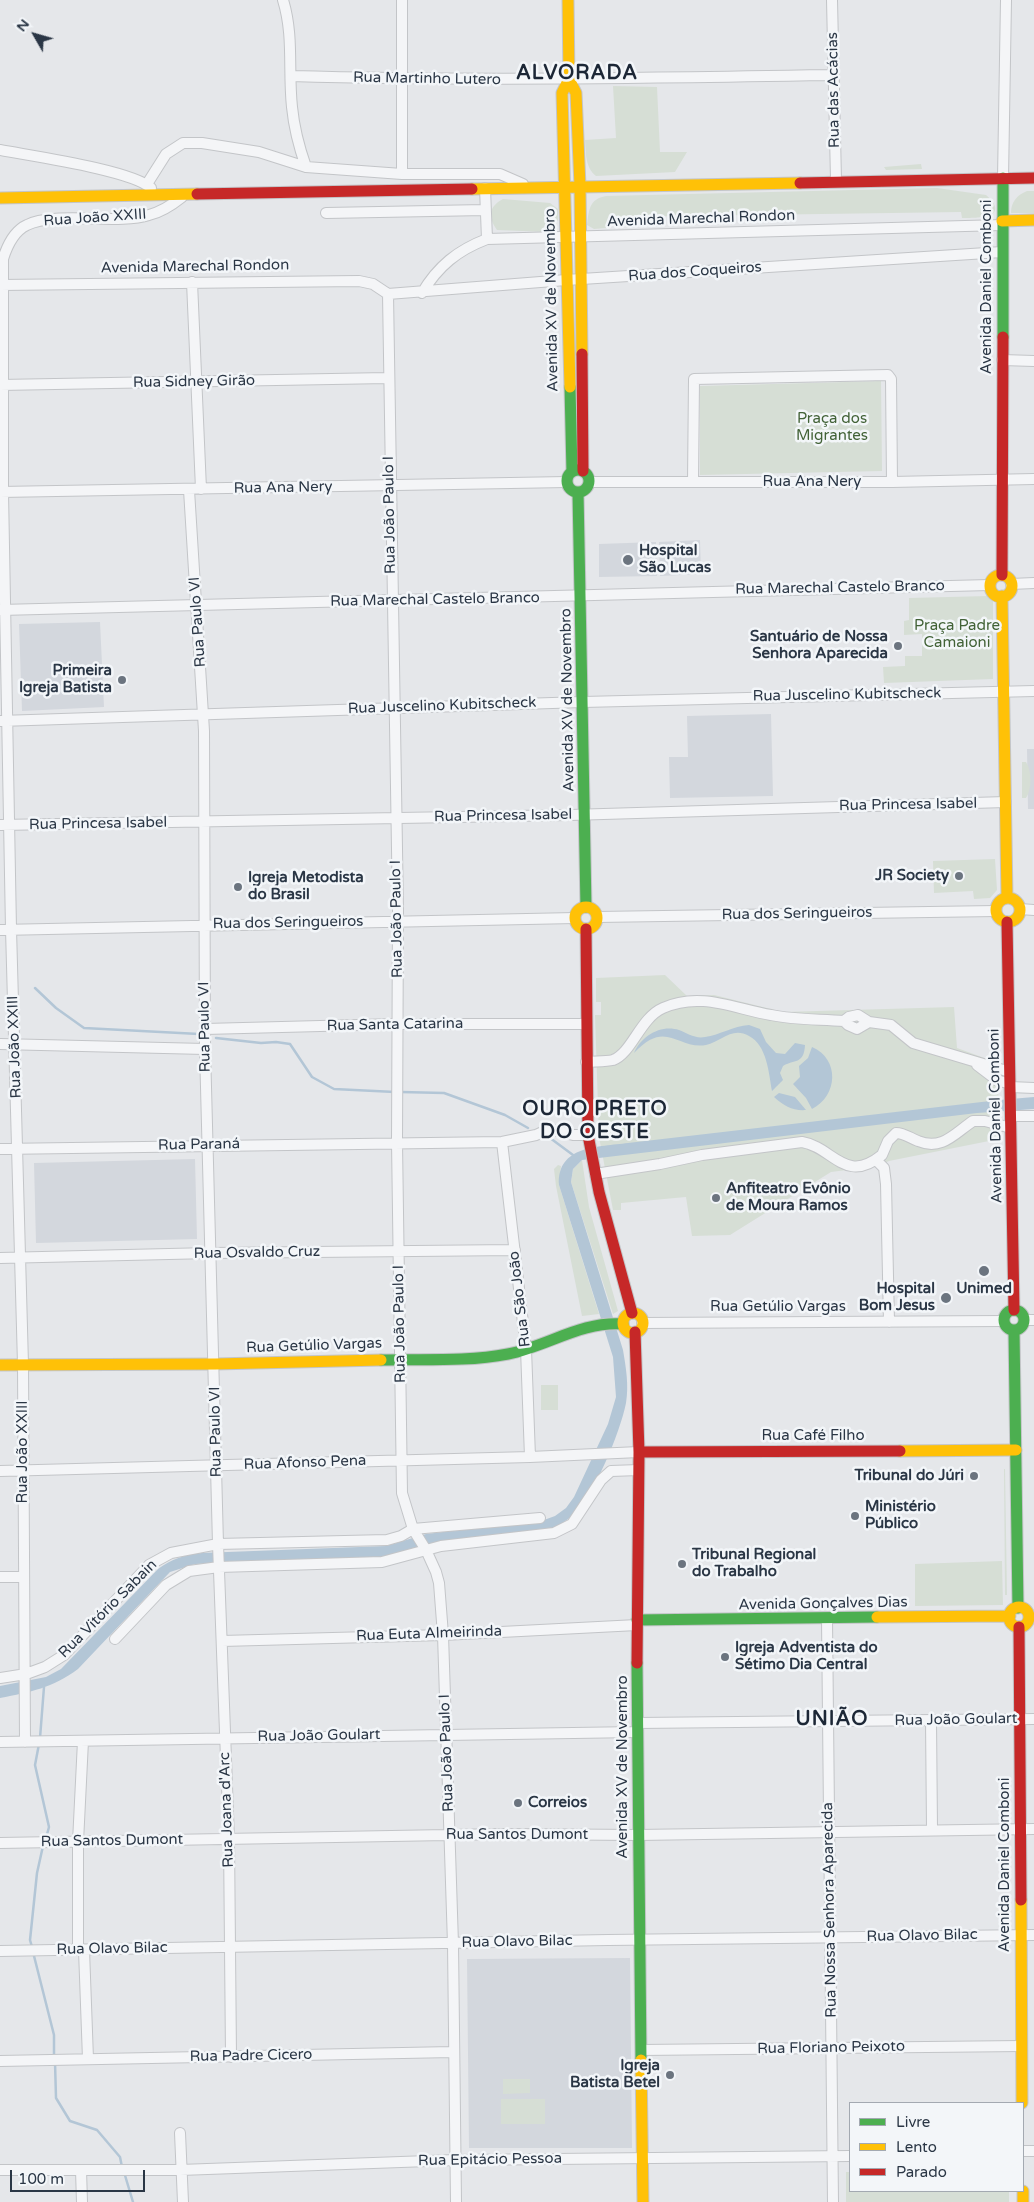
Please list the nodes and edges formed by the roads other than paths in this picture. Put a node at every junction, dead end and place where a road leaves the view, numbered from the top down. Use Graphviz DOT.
graph roads {
  1 [pos="283,0"];
  2 [pos="402,0"];
  3 [pos="568,0"];
  4 [pos="832,0"];
  5 [pos="1006,0"];
  6 [pos="833,74"];
  7 [pos="291,76"];
  8 [pos="403,79"];
  9 [pos="569,79"];
  10 [pos="0,150"];
  11 [pos="306,167"];
  12 [pos="402,174"];
  13 [pos="1003,178"];
  14 [pos="1034,178"];
  15 [pos="836,180"];
  16 [pos="146,184"];
  17 [pos="580,186"];
  18 [pos="531,187"];
  19 [pos="564,187"];
  20 [pos="485,188"];
  21 [pos="184,194"];
  22 [pos="160,195"];
  23 [pos="0,198"];
  24 [pos="485,210"];
  25 [pos="326,213"];
  26 [pos="1034,220"];
  27 [pos="1002,223"];
  28 [pos="581,237"];
  29 [pos="566,238"];
  30 [pos="488,239"];
  31 [pos="1002,252"];
  32 [pos="581,279"];
  33 [pos="566,280"];
  34 [pos="192,282"];
  35 [pos="2,284"];
  36 [pos="422,293"];
  37 [pos="388,294"];
  38 [pos="1002,360"];
  39 [pos="1034,360"];
  40 [pos="387,378"];
  41 [pos="196,382"];
  42 [pos="1,385"];
  43 [pos="574,475"];
  44 [pos="1001,478"];
  45 [pos="1034,478"];
  46 [pos="589,482"];
  47 [pos="693,482"];
  48 [pos="892,482"];
  49 [pos="389,487"];
  50 [pos="189,490"];
  51 [pos="201,490"];
  52 [pos="1,492"];
  53 [pos="578,492"];
  54 [pos="1002,575"];
  55 [pos="1034,583"];
  56 [pos="1011,584"];
  57 [pos="990,585"];
  58 [pos="582,596"];
  59 [pos="1002,596"];
  60 [pos="391,601"];
  61 [pos="197,605"];
  62 [pos="3,610"];
  63 [pos="1002,691"];
  64 [pos="1034,691"];
  65 [pos="583,702"];
  66 [pos="393,708"];
  67 [pos="203,714"];
  68 [pos="4,721"];
  69 [pos="1006,802"];
  70 [pos="584,814"];
  71 [pos="395,818"];
  72 [pos="204,822"];
  73 [pos="5,825"];
  74 [pos="1007,898"];
  75 [pos="586,906"];
  76 [pos="1020,909"];
  77 [pos="1034,910"];
  78 [pos="996,912"];
  79 [pos="597,917"];
  80 [pos="575,918"];
  81 [pos="397,921"];
  82 [pos="1007,922"];
  83 [pos="204,924"];
  84 [pos="586,928"];
  85 [pos="5,929"];
  86 [pos="398,1024"];
  87 [pos="585,1024"];
  88 [pos="204,1029"];
  89 [pos="0,1044"];
  90 [pos="16,1044"];
  91 [pos="205,1049"];
  92 [pos="586,1062"];
  93 [pos="1010,1085"];
  94 [pos="1034,1088"];
  95 [pos="1011,1113"];
  96 [pos="1034,1116"];
  97 [pos="1011,1128"];
  98 [pos="588,1135"];
  99 [pos="397,1142"];
  100 [pos="502,1142"];
  101 [pos="208,1145"];
  102 [pos="0,1149"];
  103 [pos="18,1149"];
  104 [pos="876,1160"];
  105 [pos="595,1174"];
  106 [pos="514,1250"];
  107 [pos="399,1251"];
  108 [pos="211,1253"];
  109 [pos="0,1258"];
  110 [pos="20,1258"];
  111 [pos="1014,1310"];
  112 [pos="632,1313"];
  113 [pos="1004,1320"];
  114 [pos="1029,1320"];
  115 [pos="642,1322"];
  116 [pos="889,1322"];
  117 [pos="619,1323"];
  118 [pos="1014,1331"];
  119 [pos="635,1332"];
  120 [pos="526,1349"];
  121 [pos="402,1359"];
  122 [pos="23,1364"];
  123 [pos="215,1364"];
  124 [pos="0,1365"];
  125 [pos="1016,1450"];
  126 [pos="610,1452"];
  127 [pos="639,1452"];
  128 [pos="530,1457"];
  129 [pos="401,1460"];
  130 [pos="217,1466"];
  131 [pos="23,1470"];
  132 [pos="639,1470"];
  133 [pos="0,1471"];
  134 [pos="540,1518"];
  135 [pos="420,1541"];
  136 [pos="218,1548"];
  137 [pos="219,1566"];
  138 [pos="0,1577"];
  139 [pos="24,1577"];
  140 [pos="1018,1608"];
  141 [pos="1010,1616"];
  142 [pos="1032,1616"];
  143 [pos="827,1619"];
  144 [pos="637,1623"];
  145 [pos="1018,1627"];
  146 [pos="443,1635"];
  147 [pos="115,1639"];
  148 [pos="222,1642"];
  149 [pos="26,1677"];
  150 [pos="0,1678"];
  151 [pos="1020,1719"];
  152 [pos="1034,1719"];
  153 [pos="931,1720"];
  154 [pos="827,1721"];
  155 [pos="637,1727"];
  156 [pos="447,1734"];
  157 [pos="224,1738"];
  158 [pos="83,1741"];
  159 [pos="0,1742"];
  160 [pos="29,1742"];
  161 [pos="1020,1828"];
  162 [pos="932,1829"];
  163 [pos="1034,1829"];
  164 [pos="829,1830"];
  165 [pos="638,1835"];
  166 [pos="450,1836"];
  167 [pos="229,1839"];
  168 [pos="78,1842"];
  169 [pos="0,1843"];
  170 [pos="1021,1935"];
  171 [pos="1034,1935"];
  172 [pos="831,1937"];
  173 [pos="639,1940"];
  174 [pos="453,1944"];
  175 [pos="230,1948"];
  176 [pos="81,1950"];
  177 [pos="0,1951"];
  178 [pos="1022,2046"];
  179 [pos="832,2048"];
  180 [pos="641,2050"];
  181 [pos="453,2052"];
  182 [pos="231,2056"];
  183 [pos="88,2059"];
  184 [pos="0,2061"];
  185 [pos="1022,2102"];
  186 [pos="180,2133"];
  187 [pos="849,2156"];
  188 [pos="833,2157"];
  189 [pos="642,2159"];
  190 [pos="456,2160"];
  191 [pos="0,2170"];
  192 [pos="81,2170"];
  193 [pos="180,2170"];
  194 [pos="82,2202"];
  195 [pos="183,2202"];
  196 [pos="456,2202"];
  197 [pos="643,2202"];
  198 [pos="833,2202"];
  1 -- 7 [label="street"];
  2 -- 8 [label="street"];
  3 -- 9 [label="main road"];
  4 -- 6 [label="street, Rua das Acácias"];
  5 -- 13 [label="street, Avenida Daniel Comboni"];
  6 -- 9 [label="street, Rua Martinho Lutero"];
  6 -- 15 [label="street, Rua das Acácias"];
  7 -- 8 [label="street, Rua Martinho Lutero"];
  7 -- 11 [label="street"];
  8 -- 9 [label="street, Rua Martinho Lutero"];
  8 -- 12 [label="street"];
  9 -- 17 [label="main road, Avenida XV de Novembro"];
  9 -- 19 [label="main road, Avenida XV de Novembro"];
  10 -- 16 [label="street"];
  11 -- 12 [label="street"];
  11 -- 16 [label="street"];
  12 -- 18 [label="street"];
  13 -- 14 [label="main road"];
  13 -- 15 [label="main road"];
  13 -- 27 [label="main road, Avenida Daniel Comboni"];
  15 -- 17 [label="main road"];
  16 -- 22 [label="street"];
  17 -- 19 [label="main road"];
  17 -- 28 [label="main road, Avenida XV de Novembro"];
  18 -- 19 [label="main road"];
  18 -- 20 [label="main road"];
  19 -- 29 [label="main road, Avenida XV de Novembro"];
  20 -- 21 [label="main road"];
  20 -- 24 [label="street"];
  21 -- 22 [label="main road"];
  21 -- 35 [label="street, Rua João XXIII"];
  22 -- 23 [label="main road"];
  24 -- 25 [label="street"];
  24 -- 30 [label="street"];
  26 -- 27 [label="main road, Avenida Marechal Rondon"];
  27 -- 28 [label="street, Avenida Marechal Rondon"];
  27 -- 31 [label="main road, Avenida Daniel Comboni"];
  28 -- 29 [label="street, Avenida Marechal Rondon"];
  28 -- 32 [label="main road, Avenida XV de Novembro"];
  29 -- 30 [label="street, Avenida Marechal Rondon"];
  29 -- 33 [label="main road, Avenida XV de Novembro"];
  30 -- 36 [label="street, Avenida Marechal Rondon"];
  31 -- 32 [label="street, Rua dos Coqueiros"];
  31 -- 38 [label="main road, Avenida Daniel Comboni"];
  32 -- 33 [label="street, Rua dos Coqueiros"];
  32 -- 43 [label="main road, Avenida XV de Novembro"];
  33 -- 36 [label="street, Rua dos Coqueiros"];
  33 -- 43 [label="main road, Avenida XV de Novembro"];
  34 -- 35 [label="street, Avenida Marechal Rondon"];
  34 -- 37 [label="street, Avenida Marechal Rondon"];
  34 -- 41 [label="street"];
  35 -- 42 [label="street, Rua João XXIII"];
  36 -- 37 [label="street, Rua dos Coqueiros"];
  37 -- 40 [label="street, Rua João Paulo I"];
  38 -- 39 [label="street"];
  38 -- 44 [label="main road, Avenida Daniel Comboni"];
  40 -- 41 [label="street, Rua Sidney Girão"];
  40 -- 49 [label="street, Rua João Paulo I"];
  41 -- 42 [label="street, Rua Sidney Girão"];
  41 -- 51 [label="street"];
  42 -- 52 [label="street, Rua João XXIII"];
  43 -- 46 [label="main road"];
  43 -- 49 [label="street, Rua Ana Nery"];
  43 -- 53 [label="main road"];
  44 -- 45 [label="street, Rua Ana Nery"];
  44 -- 48 [label="street, Rua Ana Nery"];
  44 -- 54 [label="main road, Avenida Daniel Comboni"];
  46 -- 47 [label="street, Rua Ana Nery"];
  46 -- 53 [label="main road"];
  47 -- 48 [label="street, Rua Ana Nery"];
  47 -- 48 [label="street"];
  49 -- 51 [label="street, Rua Ana Nery"];
  49 -- 60 [label="street, Rua João Paulo I"];
  50 -- 51 [label="street, Rua Ana Nery"];
  50 -- 52 [label="street, Rua Ana Nery"];
  50 -- 61 [label="street, Rua Paulo VI"];
  52 -- 62 [label="street, Rua João XXIII"];
  53 -- 58 [label="main road, Avenida XV de Novembro"];
  54 -- 56 [label="main road"];
  54 -- 57 [label="main road"];
  55 -- 56 [label="street"];
  56 -- 59 [label="main road"];
  57 -- 58 [label="street, Rua Marechal Castelo Branco"];
  57 -- 59 [label="main road"];
  58 -- 60 [label="street, Rua Marechal Castelo Branco"];
  58 -- 65 [label="main road, Avenida XV de Novembro"];
  59 -- 63 [label="main road"];
  60 -- 61 [label="street, Rua Marechal Castelo Branco"];
  60 -- 66 [label="street, Rua João Paulo I"];
  61 -- 62 [label="street, Rua Marechal Castelo Branco"];
  61 -- 67 [label="street, Rua Paulo VI"];
  62 -- 68 [label="street, Rua João XXIII"];
  63 -- 64 [label="street, Rua Juscelino Kubitscheck"];
  63 -- 65 [label="street, Rua Juscelino Kubitscheck"];
  63 -- 69 [label="main road"];
  65 -- 66 [label="street, Rua Juscelino Kubitscheck"];
  65 -- 70 [label="main road, Avenida XV de Novembro"];
  66 -- 67 [label="street, Rua Juscelino Kubitscheck"];
  66 -- 71 [label="street, Rua João Paulo I"];
  67 -- 68 [label="street, Rua Juscelino Kubitscheck"];
  67 -- 72 [label="street, Rua Paulo VI"];
  68 -- 73 [label="street, Rua João XXIII"];
  69 -- 70 [label="street, Rua Princesa Isabel"];
  69 -- 74 [label="main road"];
  70 -- 71 [label="street, Rua Princesa Isabel"];
  70 -- 75 [label="main road, Avenida XV de Novembro"];
  71 -- 72 [label="street, Rua Princesa Isabel"];
  71 -- 81 [label="street, Rua João Paulo I"];
  72 -- 73 [label="street, Rua Princesa Isabel"];
  72 -- 83 [label="street, Rua Paulo VI"];
  73 -- 85 [label="street, Rua João XXIII"];
  74 -- 76 [label="main road"];
  74 -- 78 [label="main road"];
  75 -- 79 [label="main road"];
  75 -- 80 [label="main road"];
  76 -- 77 [label="street"];
  76 -- 82 [label="main road"];
  78 -- 79 [label="street, Rua dos Seringueiros"];
  78 -- 82 [label="main road"];
  79 -- 84 [label="main road"];
  80 -- 81 [label="street, Rua dos Seringueiros"];
  80 -- 84 [label="main road"];
  81 -- 83 [label="street, Rua dos Seringueiros"];
  81 -- 86 [label="street, Rua João Paulo I"];
  82 -- 93 [label="main road, Avenida Daniel Comboni"];
  83 -- 85 [label="street, Rua dos Seringueiros"];
  83 -- 88 [label="street, Rua Paulo VI"];
  84 -- 87 [label="main road"];
  85 -- 90 [label="street, Rua João XXIII"];
  86 -- 87 [label="street, Rua Santa Catarina"];
  86 -- 88 [label="street, Rua Santa Catarina"];
  86 -- 99 [label="street, Rua João Paulo I"];
  87 -- 92 [label="main road"];
  88 -- 91 [label="street, Rua Paulo VI"];
  89 -- 90 [label="street"];
  90 -- 91 [label="street"];
  90 -- 103 [label="street, Rua João XXIII"];
  91 -- 101 [label="street, Rua Paulo VI"];
  92 -- 93 [label="street"];
  92 -- 98 [label="main road"];
  93 -- 94 [label="street"];
  93 -- 95 [label="main road, Avenida Daniel Comboni"];
  95 -- 96 [label="street"];
  95 -- 97 [label="main road, Avenida Daniel Comboni"];
  97 -- 104 [label="street"];
  97 -- 111 [label="main road, Avenida Daniel Comboni"];
  98 -- 100 [label="street, Rua Paraná"];
  98 -- 105 [label="main road"];
  99 -- 100 [label="street, Rua Paraná"];
  99 -- 101 [label="street, Rua Paraná"];
  99 -- 107 [label="street, Rua João Paulo I"];
  100 -- 106 [label="street, Rua São João"];
  101 -- 103 [label="street, Rua Paraná"];
  101 -- 108 [label="street, Rua Paulo VI"];
  102 -- 103 [label="street, Rua Paraná"];
  103 -- 110 [label="street, Rua João XXIII"];
  104 -- 105 [label="street"];
  104 -- 116 [label="street"];
  105 -- 112 [label="main road"];
  106 -- 107 [label="street, Rua Osvaldo Cruz"];
  106 -- 120 [label="street, Rua São João"];
  107 -- 108 [label="street, Rua Osvaldo Cruz"];
  107 -- 121 [label="street, Rua João Paulo I"];
  108 -- 110 [label="street, Rua Osvaldo Cruz"];
  108 -- 123 [label="street, Rua Paulo VI"];
  109 -- 110 [label="street, Rua Osvaldo Cruz"];
  110 -- 122 [label="street, Rua João XXIII"];
  111 -- 113 [label="main road"];
  111 -- 114 [label="main road"];
  112 -- 115 [label="main road"];
  112 -- 117 [label="main road"];
  113 -- 116 [label="street, Rua Getúlio Vargas"];
  113 -- 118 [label="main road"];
  114 -- 118 [label="main road"];
  115 -- 116 [label="street, Rua Getúlio Vargas"];
  115 -- 119 [label="main road"];
  117 -- 119 [label="main road"];
  117 -- 120 [label="main road, Rua Getúlio Vargas"];
  118 -- 125 [label="main road"];
  119 -- 127 [label="main road, Avenida XV de Novembro"];
  120 -- 121 [label="main road, Rua Getúlio Vargas"];
  120 -- 128 [label="street, Rua São João"];
  121 -- 123 [label="main road, Rua Getúlio Vargas"];
  121 -- 129 [label="street, Rua João Paulo I"];
  122 -- 123 [label="main road, Rua Getúlio Vargas"];
  122 -- 124 [label="main road, Rua Getúlio Vargas"];
  122 -- 131 [label="street, Rua João XXIII"];
  123 -- 130 [label="street, Rua Paulo VI"];
  125 -- 127 [label="main road, Rua Café Filho"];
  125 -- 140 [label="main road"];
  126 -- 127 [label="street, Rua Café Filho"];
  126 -- 128 [label="street, Rua Afonso Pena"];
  127 -- 132 [label="main road, Avenida XV de Novembro"];
  128 -- 129 [label="street, Rua Afonso Pena"];
  129 -- 130 [label="street, Rua Afonso Pena"];
  129 -- 135 [label="street, Rua João Paulo I"];
  130 -- 131 [label="street, Rua Afonso Pena"];
  130 -- 136 [label="street, Rua Paulo VI"];
  131 -- 133 [label="street, Rua Afonso Pena"];
  131 -- 139 [label="street, Rua João XXIII"];
  132 -- 135 [label="street"];
  132 -- 144 [label="main road, Avenida XV de Novembro"];
  134 -- 135 [label="street"];
  135 -- 136 [label="street, Rua Vitório Sabain"];
  135 -- 137 [label="street"];
  135 -- 146 [label="street, Rua João Paulo I"];
  136 -- 137 [label="street, Rua Paulo VI"];
  136 -- 149 [label="street, Rua Vitório Sabain"];
  137 -- 147 [label="street"];
  137 -- 148 [label="street, Rua Joana d'Arc"];
  138 -- 139 [label="street"];
  139 -- 149 [label="street, Rua João XXIII"];
  140 -- 141 [label="main road"];
  140 -- 142 [label="main road"];
  141 -- 143 [label="main road, Avenida Gonçalves Dias"];
  141 -- 145 [label="main road"];
  142 -- 145 [label="main road"];
  143 -- 144 [label="main road, Avenida Gonçalves Dias"];
  143 -- 154 [label="street, Rua Nossa Senhora Aparecida"];
  144 -- 146 [label="street, Rua Euta Almeirinda"];
  144 -- 155 [label="main road, Avenida XV de Novembro"];
  145 -- 151 [label="main road, Avenida Daniel Comboni"];
  146 -- 148 [label="street, Rua Euta Almeirinda"];
  146 -- 156 [label="street, Rua João Paulo I"];
  148 -- 157 [label="street, Rua Joana d'Arc"];
  149 -- 150 [label="street, Rua Vitório Sabain"];
  149 -- 160 [label="street, Rua João XXIII"];
  151 -- 152 [label="street, Rua João Goulart"];
  151 -- 153 [label="street, Rua João Goulart"];
  151 -- 161 [label="main road, Avenida Daniel Comboni"];
  153 -- 154 [label="street, Rua João Goulart"];
  153 -- 162 [label="street"];
  154 -- 155 [label="street, Rua João Goulart"];
  154 -- 164 [label="street, Rua Nossa Senhora Aparecida"];
  155 -- 156 [label="street, Rua João Goulart"];
  155 -- 165 [label="main road, Avenida XV de Novembro"];
  156 -- 157 [label="street, Rua João Goulart"];
  156 -- 166 [label="street, Rua João Paulo I"];
  157 -- 158 [label="street, Rua João Goulart"];
  157 -- 167 [label="street, Rua Joana d'Arc"];
  158 -- 160 [label="street, Rua João Goulart"];
  158 -- 168 [label="street"];
  159 -- 160 [label="street, Rua João Goulart"];
  161 -- 162 [label="street, Rua Santos Dumont"];
  161 -- 163 [label="street, Rua Santos Dumont"];
  161 -- 170 [label="main road, Avenida Daniel Comboni"];
  162 -- 164 [label="street, Rua Santos Dumont"];
  164 -- 165 [label="street, Rua Santos Dumont"];
  164 -- 172 [label="street, Rua Nossa Senhora Aparecida"];
  165 -- 166 [label="street, Rua Santos Dumont"];
  165 -- 173 [label="main road, Avenida XV de Novembro"];
  166 -- 167 [label="street, Rua Santos Dumont"];
  166 -- 174 [label="street, Rua João Paulo I"];
  167 -- 168 [label="street, Rua Santos Dumont"];
  167 -- 175 [label="street, Rua Joana d'Arc"];
  168 -- 169 [label="street, Rua Santos Dumont"];
  168 -- 176 [label="street"];
  170 -- 171 [label="street, Rua Olavo Bilac"];
  170 -- 172 [label="street, Rua Olavo Bilac"];
  170 -- 178 [label="main road, Avenida Daniel Comboni"];
  172 -- 173 [label="street, Rua Olavo Bilac"];
  172 -- 179 [label="street, Rua Nossa Senhora Aparecida"];
  173 -- 174 [label="street, Rua Olavo Bilac"];
  173 -- 180 [label="main road, Avenida XV de Novembro"];
  174 -- 175 [label="street, Rua Olavo Bilac"];
  174 -- 181 [label="street, Rua João Paulo I"];
  175 -- 176 [label="street, Rua Olavo Bilac"];
  175 -- 182 [label="street, Rua Joana d'Arc"];
  176 -- 177 [label="street, Rua Olavo Bilac"];
  176 -- 183 [label="street"];
  178 -- 179 [label="street, Rua Floriano Peixoto"];
  178 -- 185 [label="main road, Avenida Daniel Comboni"];
  179 -- 180 [label="street, Rua Floriano Peixoto"];
  179 -- 188 [label="street, Rua Nossa Senhora Aparecida"];
  180 -- 189 [label="main road, Avenida XV de Novembro"];
  181 -- 182 [label="street, Rua Padre Cicero"];
  181 -- 190 [label="street, Rua João Paulo I"];
  182 -- 183 [label="street, Rua Padre Cicero"];
  183 -- 184 [label="street, Rua Padre Cicero"];
  186 -- 193 [label="street"];
  187 -- 188 [label="street, Rua Epitácio Pessoa"];
  188 -- 189 [label="street, Rua Epitácio Pessoa"];
  188 -- 198 [label="street, Rua Nossa Senhora Aparecida"];
  189 -- 190 [label="street, Rua Epitácio Pessoa"];
  189 -- 197 [label="main road, Avenida XV de Novembro"];
  190 -- 193 [label="street, Rua Epitácio Pessoa"];
  190 -- 196 [label="street, Rua João Paulo I"];
  191 -- 192 [label="street, Rua Epitácio Pessoa"];
  192 -- 193 [label="street, Rua Epitácio Pessoa"];
  192 -- 194 [label="street"];
  193 -- 195 [label="street"];
}
